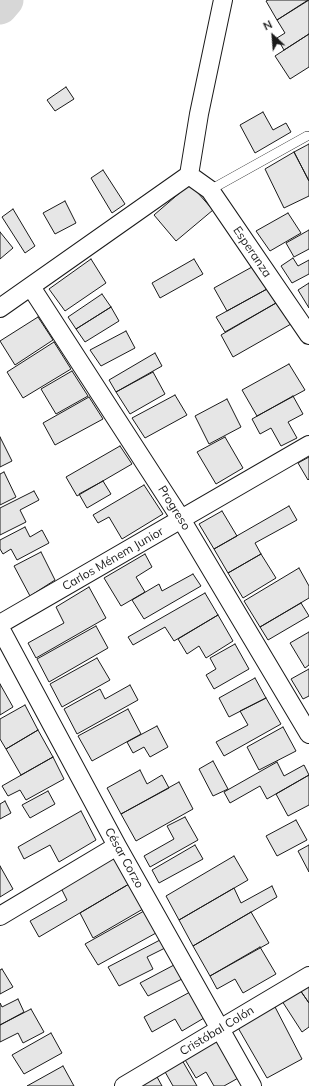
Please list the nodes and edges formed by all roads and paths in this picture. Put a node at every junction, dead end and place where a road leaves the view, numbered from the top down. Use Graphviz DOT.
graph roads {
  1 [pos="223,0"];
  2 [pos="307,136"];
  3 [pos="189,175"];
  4 [pos="210,190"];
  5 [pos="31,287"];
  6 [pos="0,308"];
  7 [pos="309,335"];
  8 [pos="309,445"];
  9 [pos="181,519"];
  10 [pos="0,624"];
  11 [pos="0,628"];
  12 [pos="309,734"];
  13 [pos="117,846"];
  14 [pos="0,916"];
  15 [pos="309,976"];
  16 [pos="219,1030"];
  17 [pos="124,1086"];
  18 [pos="252,1086"];
  1 -- 3 [label="street"];
  2 -- 4 [label="lane"];
  3 -- 4 [label="street, Esperanza"];
  3 -- 5 [label="street"];
  4 -- 7 [label="street, Esperanza"];
  5 -- 6 [label="street"];
  5 -- 9 [label="street, Progreso"];
  8 -- 9 [label="street, Carlos Ménem Junior"];
  9 -- 10 [label="street, Carlos Ménem Junior"];
  9 -- 12 [label="street, Progreso"];
  11 -- 13 [label="street, César Corzo"];
  13 -- 14 [label="street"];
  13 -- 16 [label="street, César Corzo"];
  15 -- 16 [label="street, Cristóbal Colón"];
  16 -- 17 [label="street, Cristóbal Colón"];
  16 -- 18 [label="street, César Corzo"];
}
